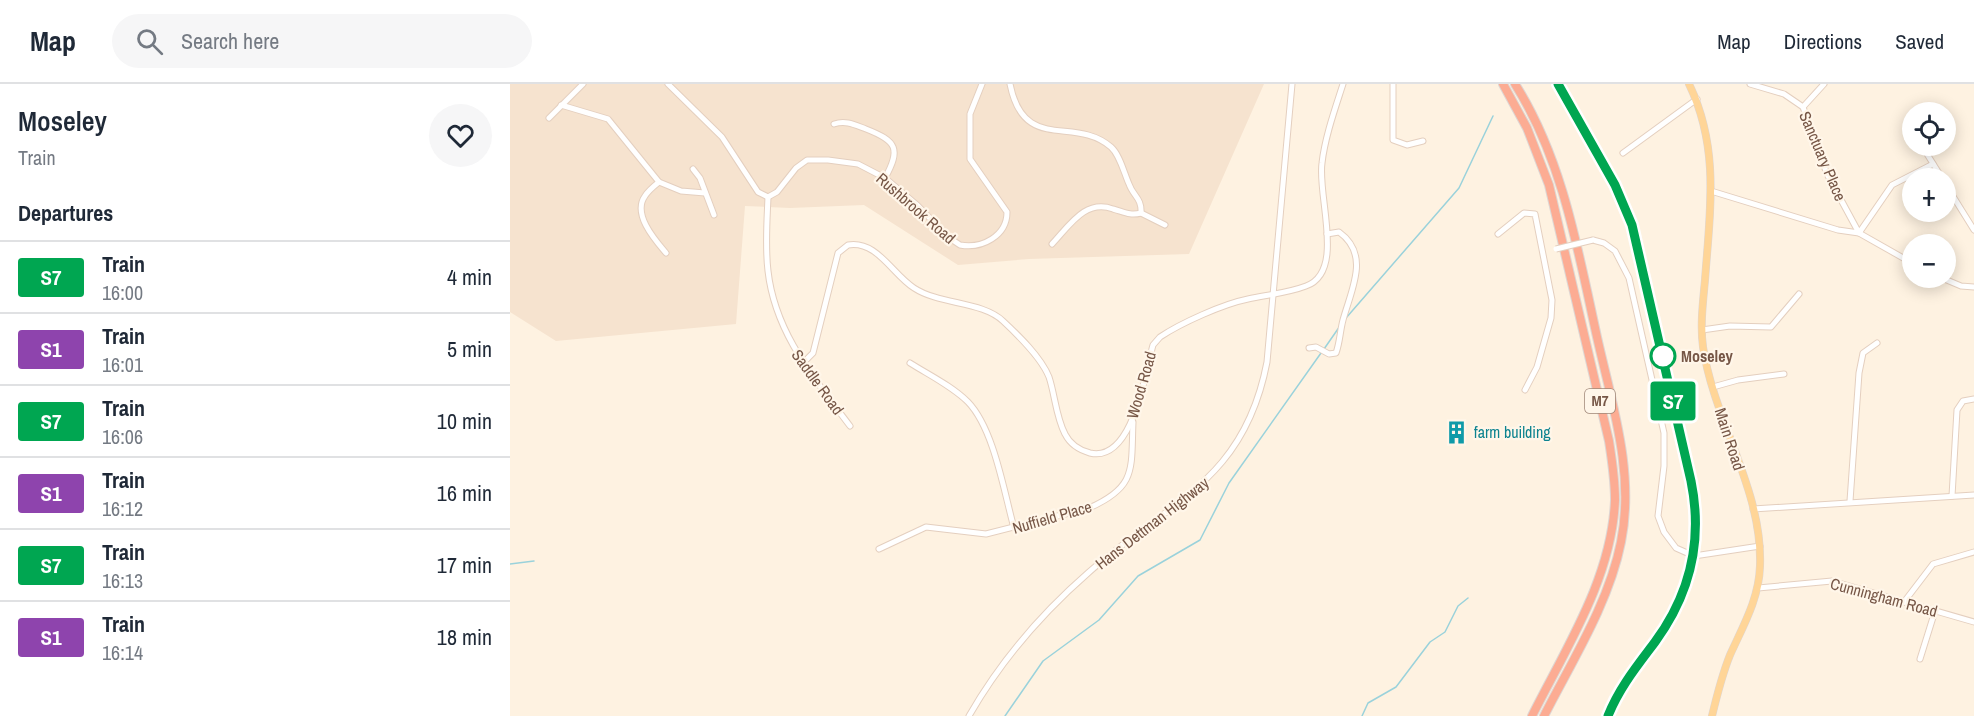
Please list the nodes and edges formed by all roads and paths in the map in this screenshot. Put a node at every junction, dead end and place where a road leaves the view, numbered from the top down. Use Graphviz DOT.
graph roads {
  1 [pos="583,84"];
  2 [pos="668,84"];
  3 [pos="1010,84"];
  4 [pos="1292,84"];
  5 [pos="1343,84"];
  6 [pos="1393,84"];
  7 [pos="1503,84"];
  8 [pos="1515,84"];
  9 [pos="1521,84"];
  10 [pos="1689,84"];
  11 [pos="1750,84"];
  12 [pos="1824,84"];
  13 [pos="978,86"];
  14 [pos="1697,99"];
  15 [pos="561,105"];
  16 [pos="1803,107"];
  17 [pos="1531,111"];
  18 [pos="549,118"];
  19 [pos="834,124"];
  20 [pos="1423,141"];
  21 [pos="1623,153"];
  22 [pos="1928,156"];
  23 [pos="1933,164"];
  24 [pos="1936,168"];
  25 [pos="693,169"];
  26 [pos="885,178"];
  27 [pos="659,182"];
  28 [pos="1710,191"];
  29 [pos="705,193"];
  30 [pos="768,197"];
  31 [pos="1956,201"];
  32 [pos="1141,213"];
  33 [pos="714,214"];
  34 [pos="1165,225"];
  35 [pos="1974,230"];
  36 [pos="1859,233"];
  37 [pos="1327,234"];
  38 [pos="1498,234"];
  39 [pos="1052,244"];
  40 [pos="1542,252"];
  41 [pos="666,253"];
  42 [pos="1902,257"];
  43 [pos="1956,284"];
  44 [pos="1974,287"];
  45 [pos="1274,293"];
  46 [pos="1799,294"];
  47 [pos="1702,330"];
  48 [pos="1877,343"];
  49 [pos="1309,348"];
  50 [pos="803,363"];
  51 [pos="910,363"];
  52 [pos="1784,374"];
  53 [pos="1713,387"];
  54 [pos="1526,390"];
  55 [pos="1974,399"];
  56 [pos="1133,421"];
  57 [pos="850,426"];
  58 [pos="1974,495"];
  59 [pos="1953,496"];
  60 [pos="1850,501"];
  61 [pos="1753,509"];
  62 [pos="1014,528"];
  63 [pos="1760,546"];
  64 [pos="879,549"];
  65 [pos="1974,552"];
  66 [pos="1758,588"];
  67 [pos="1904,602"];
  68 [pos="1935,610"];
  69 [pos="1974,622"];
  70 [pos="1920,659"];
  71 [pos="969,716"];
  72 [pos="1532,716"];
  73 [pos="1544,716"];
  74 [pos="1712,716"];
  1 -- 15 [label="street"];
  2 -- 30 [label="street"];
  3 -- 32 [label="street"];
  4 -- 45 [label="street, Hans Dettman Highway"];
  5 -- 37 [label="street, Wood Road"];
  6 -- 20 [label="street"];
  7 -- 72 [label="highway, M7"];
  8 -- 17 [label="highway, M7"];
  9 -- 17 [label="highway"];
  10 -- 14 [label="main road, Main Road"];
  11 -- 16 [label="street, Sanctuary Place"];
  12 -- 16 [label="street"];
  13 -- 26 [label="street, Rushbrook Road"];
  14 -- 21 [label="street"];
  14 -- 28 [label="main road, Main Road"];
  15 -- 18 [label="street"];
  15 -- 27 [label="street"];
  16 -- 36 [label="street, Sanctuary Place"];
  17 -- 73 [label="highway, M7"];
  19 -- 26 [label="street"];
  22 -- 23 [label="street"];
  23 -- 24 [label="street"];
  23 -- 36 [label="street"];
  25 -- 29 [label="street"];
  26 -- 30 [label="street, Rushbrook Road"];
  27 -- 29 [label="street"];
  27 -- 41 [label="street"];
  28 -- 36 [label="street"];
  28 -- 47 [label="main road, Main Road"];
  29 -- 33 [label="street"];
  30 -- 50 [label="street, Saddle Road"];
  31 -- 35 [label="street"];
  32 -- 34 [label="street"];
  32 -- 39 [label="street"];
  36 -- 42 [label="street"];
  37 -- 45 [label="street, Wood Road"];
  37 -- 49 [label="street"];
  38 -- 40 [label="street"];
  40 -- 54 [label="street"];
  40 -- 63 [label="street, bridge"];
  43 -- 44 [label="street"];
  45 -- 56 [label="street, Wood Road"];
  45 -- 71 [label="street, Hans Dettman Highway"];
  46 -- 47 [label="street"];
  47 -- 53 [label="main road, Main Road"];
  48 -- 60 [label="street"];
  50 -- 56 [label="street, Wood Road"];
  50 -- 57 [label="street, Saddle Road"];
  51 -- 62 [label="street"];
  52 -- 53 [label="street"];
  53 -- 61 [label="main road, Main Road"];
  55 -- 59 [label="street"];
  56 -- 62 [label="street, Nuffield Place"];
  58 -- 59 [label="street"];
  59 -- 60 [label="street"];
  60 -- 61 [label="street"];
  61 -- 63 [label="main road, Main Road"];
  62 -- 64 [label="street, Nuffield Place"];
  63 -- 66 [label="main road, Main Road"];
  65 -- 67 [label="street"];
  66 -- 67 [label="street, Cunningham Road"];
  66 -- 74 [label="main road, Main Road"];
  67 -- 68 [label="street, Cunningham Road"];
  68 -- 69 [label="street, Cunningham Road"];
  68 -- 70 [label="street"];
}
